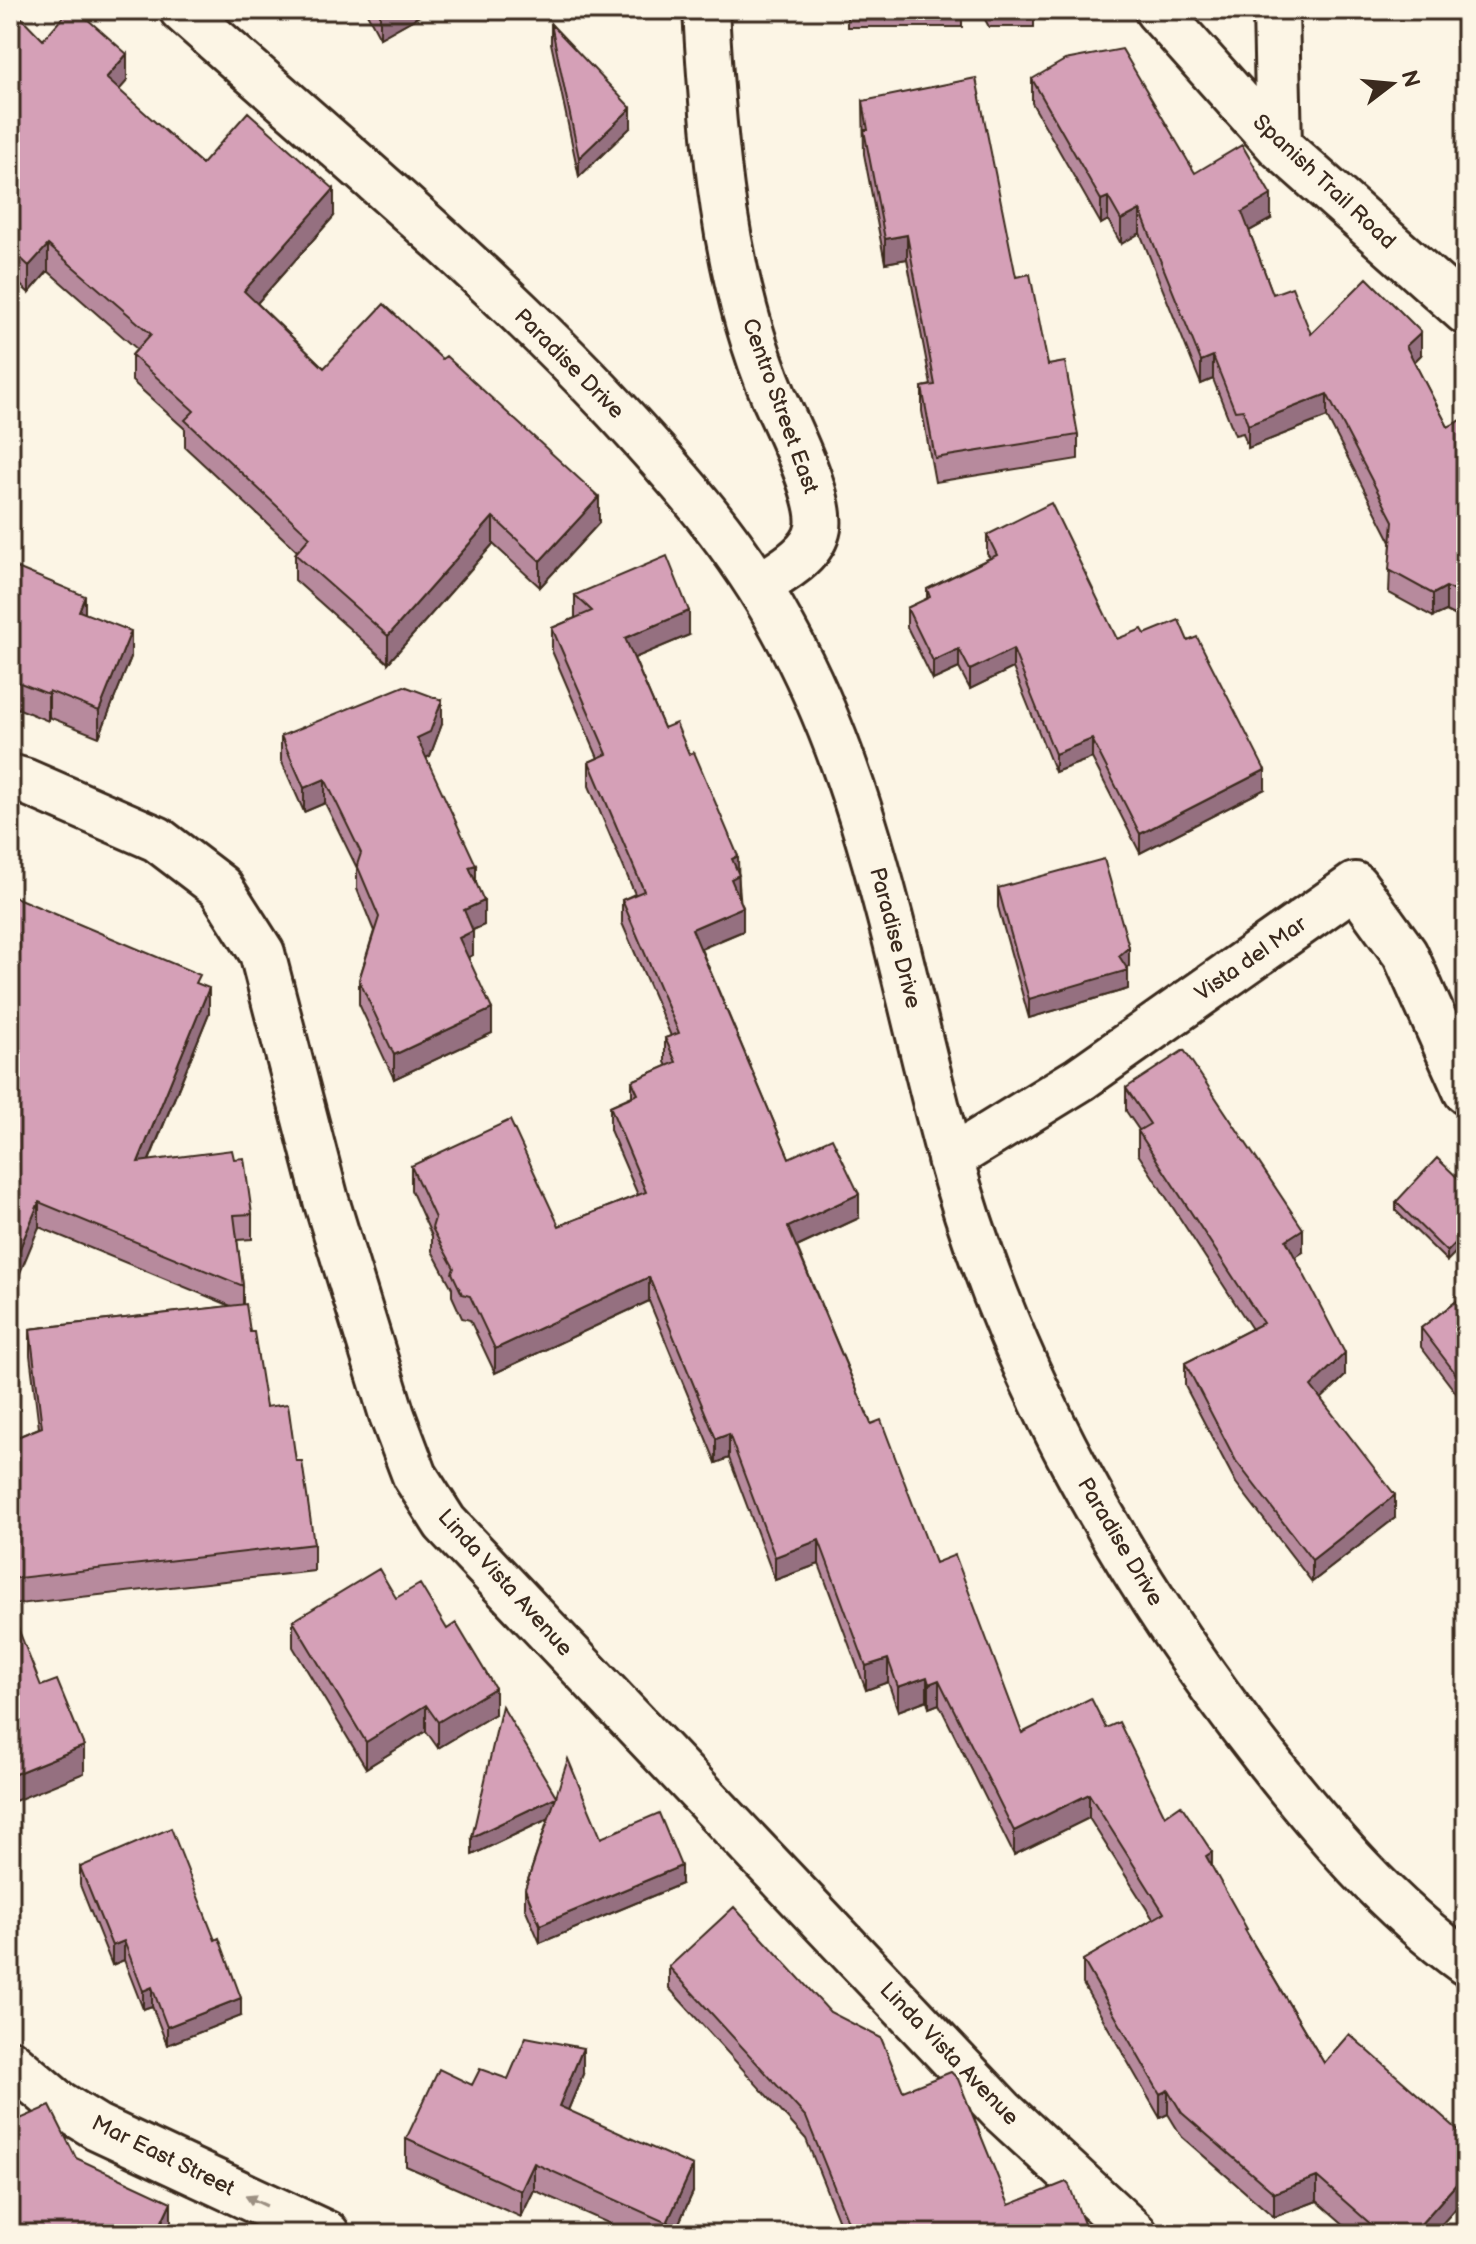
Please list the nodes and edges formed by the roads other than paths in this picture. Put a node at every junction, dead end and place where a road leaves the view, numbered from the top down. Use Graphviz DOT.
graph roads {
  1 [pos="182,10"];
  2 [pos="706,10"];
  3 [pos="1157,10"];
  4 [pos="1276,10"];
  5 [pos="1279,146"];
  6 [pos="1466,312"];
  7 [pos="759,586"];
  8 [pos="10,777"];
  9 [pos="1466,1091"];
  10 [pos="950,1159"];
  11 [pos="1466,1963"];
  12 [pos="10,2062"];
  13 [pos="327,2234"];
  14 [pos="1135,2234"];
  1 -- 7 [label="street, Paradise Drive"];
  2 -- 7 [label="street, Centro Street East"];
  3 -- 5 [label="street, Spanish Trail Road"];
  4 -- 5 [label="street"];
  5 -- 6 [label="street, Spanish Trail Road"];
  7 -- 10 [label="street, Paradise Drive"];
  8 -- 14 [label="street, Linda Vista Avenue"];
  9 -- 10 [label="street, Vista del Mar"];
  10 -- 11 [label="street, Paradise Drive"];
  13 -- 12 [label="street, Mar East Street, one-way"];
}
